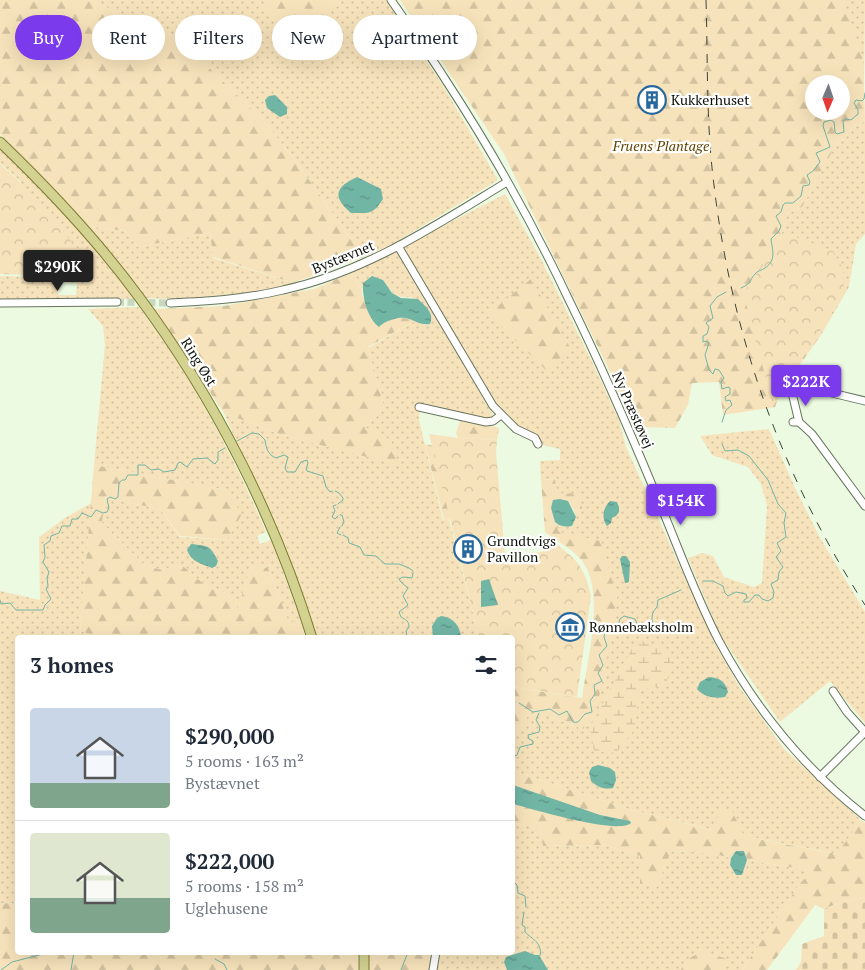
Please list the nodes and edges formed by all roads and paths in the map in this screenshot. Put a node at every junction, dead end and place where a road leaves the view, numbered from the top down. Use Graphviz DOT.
graph roads {
  1 [pos="391,0"];
  2 [pos="0,142"];
  3 [pos="507,182"];
  4 [pos="398,246"];
  5 [pos="117,302"];
  6 [pos="0,303"];
  7 [pos="170,303"];
  8 [pos="832,393"];
  9 [pos="792,397"];
  10 [pos="865,401"];
  11 [pos="419,407"];
  12 [pos="501,415"];
  13 [pos="538,444"];
  14 [pos="865,506"];
  15 [pos="311,635"];
  16 [pos="833,691"];
  17 [pos="865,731"];
  18 [pos="820,777"];
  19 [pos="865,816"];
  20 [pos="364,955"];
  21 [pos="436,955"];
  22 [pos="364,970"];
  23 [pos="433,970"];
  1 -- 3 [label="street, Ny Præstøvej"];
  2 -- 15 [label="main road, Ring Øst"];
  3 -- 4 [label="street, Bystævnet"];
  3 -- 18 [label="street, Ny Præstøvej"];
  4 -- 7 [label="street, Bystævnet"];
  4 -- 12 [label="street"];
  5 -- 6 [label="street"];
  8 -- 10 [label="street"];
  9 -- 14 [label="street"];
  11 -- 12 [label="street"];
  12 -- 13 [label="street"];
  16 -- 17 [label="street"];
  17 -- 18 [label="street"];
  18 -- 19 [label="street, Ny Præstøvej"];
  20 -- 22 [label="main road"];
  21 -- 23 [label="street"];
}
